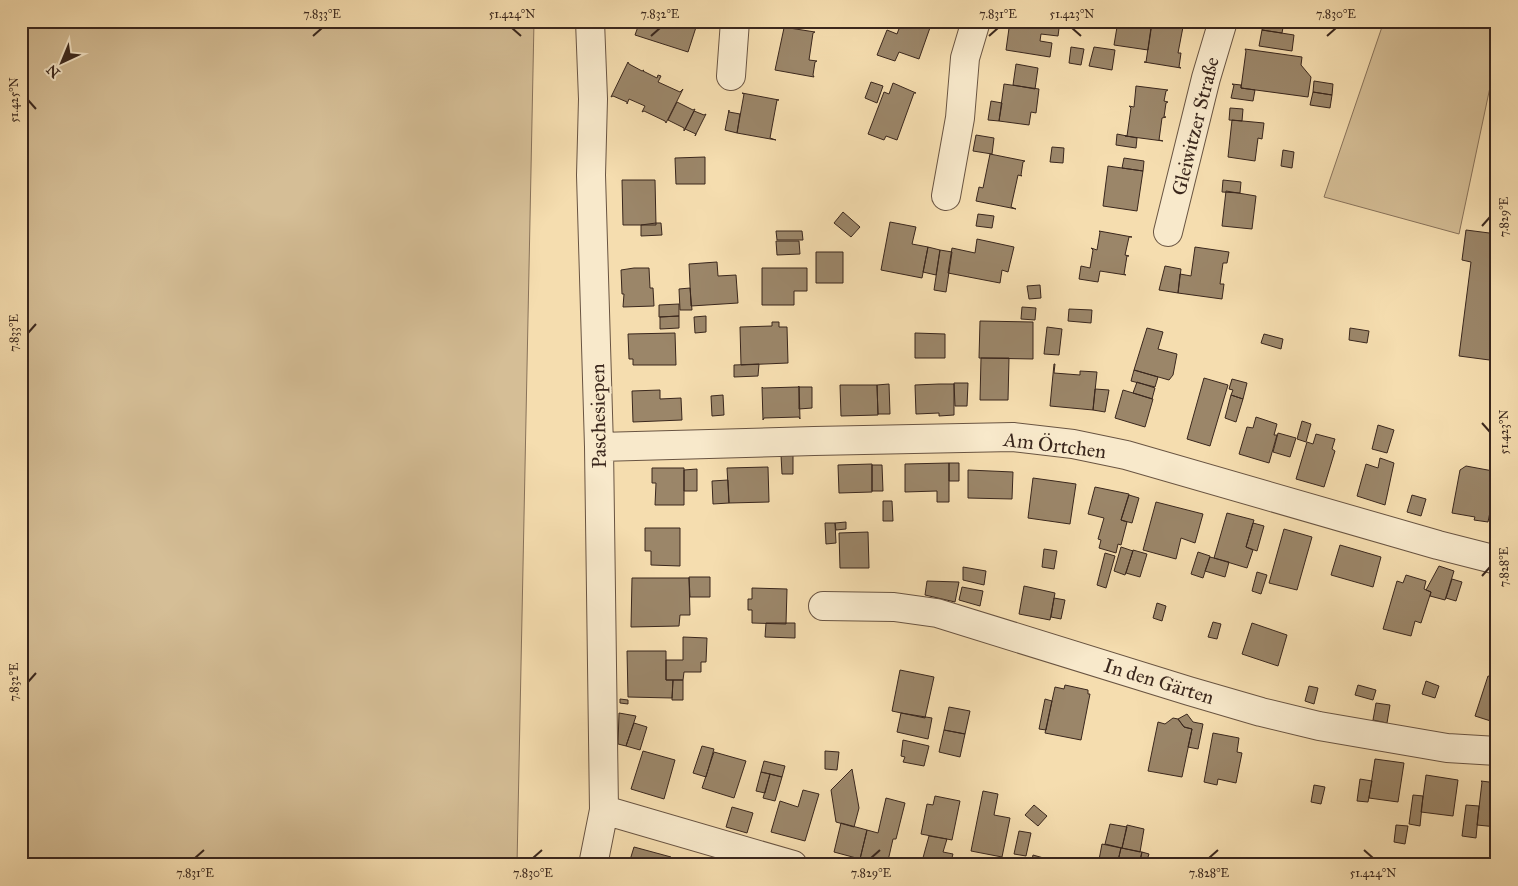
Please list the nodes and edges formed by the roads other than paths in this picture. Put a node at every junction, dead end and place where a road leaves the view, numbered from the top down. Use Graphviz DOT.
graph roads {
  1 [pos="590,21"];
  2 [pos="735,21"];
  3 [pos="976,21"];
  4 [pos="1223,21"];
  5 [pos="731,76"];
  6 [pos="946,196"];
  7 [pos="1168,232"];
  8 [pos="599,447"];
  9 [pos="1497,560"];
  10 [pos="823,606"];
  11 [pos="1497,751"];
  12 [pos="604,810"];
  13 [pos="593,865"];
  14 [pos="793,865"];
  1 -- 8 [label="street, Paschesiepen"];
  2 -- 5 [label="street"];
  3 -- 6 [label="street"];
  4 -- 7 [label="street, Gleiwitzer Straße"];
  8 -- 9 [label="street, Am Örtchen"];
  8 -- 12 [label="street, Paschesiepen"];
  10 -- 11 [label="street, In den Gärten"];
  12 -- 13 [label="street, Paschesiepen"];
  12 -- 14 [label="street"];
}
